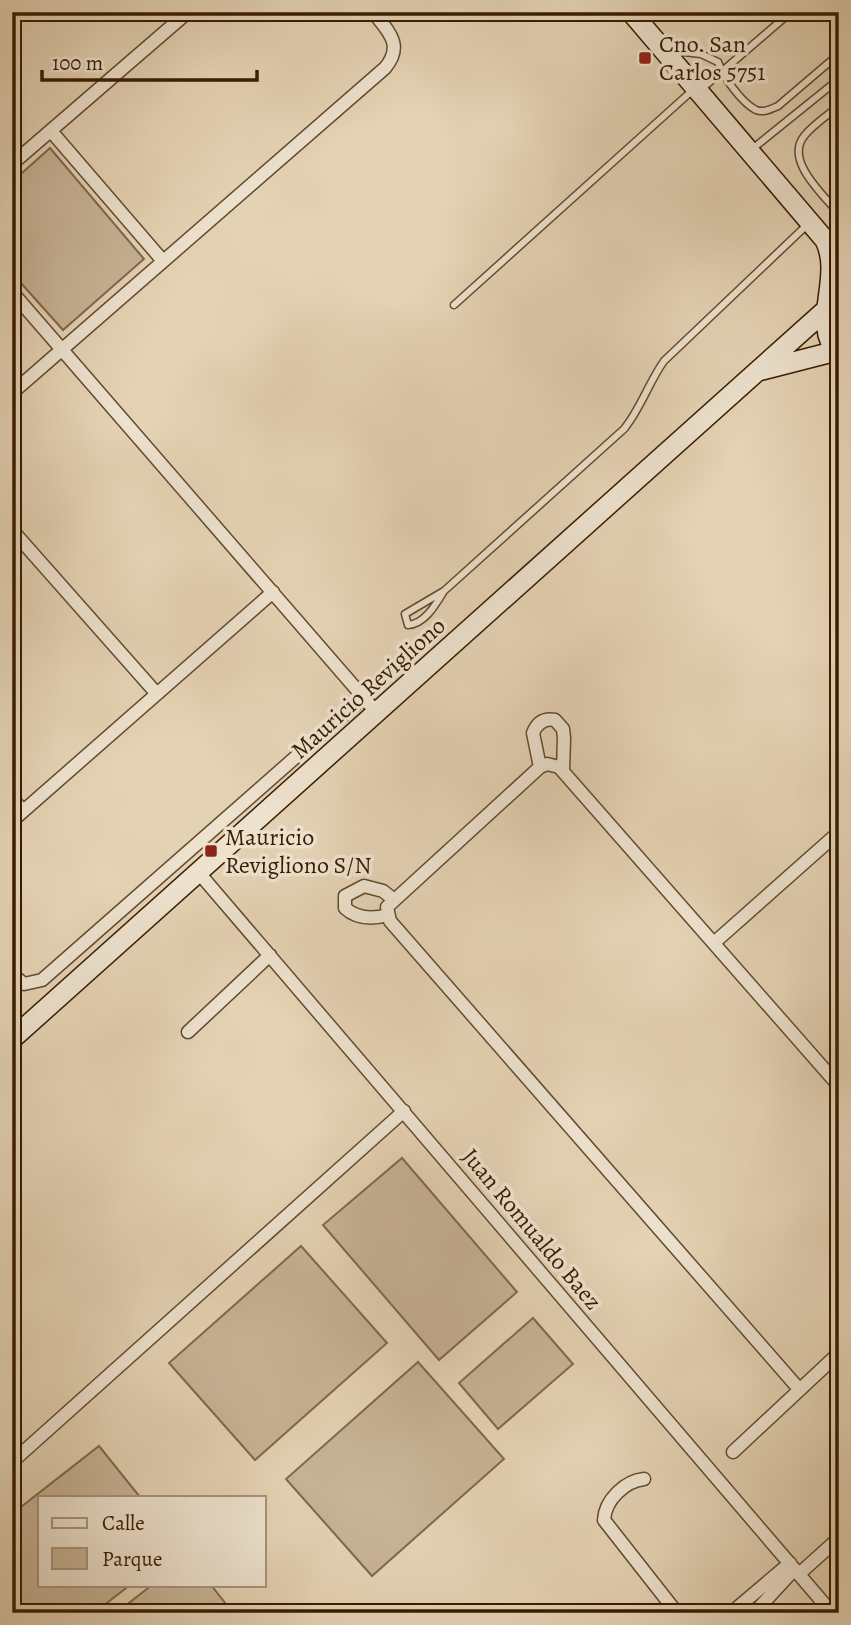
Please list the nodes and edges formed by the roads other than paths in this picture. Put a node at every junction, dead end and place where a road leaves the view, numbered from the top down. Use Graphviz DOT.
graph roads {
  1 [pos="188,12"];
  2 [pos="373,12"];
  3 [pos="631,12"];
  4 [pos="642,12"];
  5 [pos="791,12"];
  6 [pos="834,12"];
  7 [pos="839,17"];
  8 [pos="675,51"];
  9 [pos="839,54"];
  10 [pos="722,72"];
  11 [pos="839,79"];
  12 [pos="701,87"];
  13 [pos="839,106"];
  14 [pos="51,131"];
  15 [pos="757,146"];
  16 [pos="12,164"];
  17 [pos="839,214"];
  18 [pos="811,222"];
  19 [pos="838,235"];
  20 [pos="163,261"];
  21 [pos="12,292"];
  22 [pos="454,304"];
  23 [pos="833,307"];
  24 [pos="63,350"];
  25 [pos="837,353"];
  26 [pos="755,372"];
  27 [pos="12,393"];
  28 [pos="12,530"];
  29 [pos="444,590"];
  30 [pos="273,592"];
  31 [pos="158,694"];
  32 [pos="364,697"];
  33 [pos="377,713"];
  34 [pos="540,767"];
  35 [pos="564,771"];
  36 [pos="12,798"];
  37 [pos="23,811"];
  38 [pos="12,821"];
  39 [pos="839,832"];
  40 [pos="199,873"];
  41 [pos="393,899"];
  42 [pos="388,915"];
  43 [pos="715,942"];
  44 [pos="270,955"];
  45 [pos="12,974"];
  46 [pos="188,1032"];
  47 [pos="12,1039"];
  48 [pos="839,1086"];
  49 [pos="404,1111"];
  50 [pos="839,1353"];
  51 [pos="799,1389"];
  52 [pos="733,1452"];
  53 [pos="12,1462"];
  54 [pos="644,1479"];
  55 [pos="839,1538"];
  56 [pos="795,1569"];
  57 [pos="677,1613"];
  58 [pos="731,1613"];
  59 [pos="754,1613"];
  60 [pos="832,1613"];
  1 -- 14 [label="street"];
  2 -- 20 [label="street"];
  3 -- 12 [label="main road"];
  4 -- 8 [label="main road"];
  5 -- 10 [label="lane"];
  6 -- 7 [label="lane"];
  8 -- 10 [label="lane"];
  8 -- 12 [label="main road"];
  9 -- 10 [label="lane"];
  10 -- 12 [label="lane"];
  11 -- 15 [label="lane"];
  12 -- 15 [label="main road"];
  12 -- 18 [label="main road"];
  12 -- 22 [label="lane"];
  13 -- 17 [label="lane"];
  14 -- 16 [label="street"];
  14 -- 20 [label="street"];
  15 -- 19 [label="main road"];
  18 -- 23 [label="main road"];
  18 -- 29 [label="lane"];
  20 -- 24 [label="street"];
  21 -- 24 [label="street"];
  23 -- 25 [label="main road"];
  23 -- 26 [label="main road, Mauricio Revigliono"];
  24 -- 27 [label="street"];
  24 -- 30 [label="street"];
  25 -- 26 [label="main road, Mauricio Revigliono"];
  26 -- 33 [label="main road, Mauricio Revigliono"];
  28 -- 31 [label="street"];
  29 -- 29 [label="lane"];
  30 -- 31 [label="street"];
  30 -- 32 [label="street"];
  31 -- 37 [label="street"];
  32 -- 33 [label="street"];
  32 -- 45 [label="street"];
  33 -- 40 [label="main road, Mauricio Revigliono"];
  34 -- 35 [label="street"];
  34 -- 35 [label="street"];
  34 -- 41 [label="street"];
  35 -- 43 [label="street"];
  36 -- 37 [label="street"];
  37 -- 38 [label="street"];
  39 -- 43 [label="street"];
  40 -- 44 [label="street, Juan Romualdo Baez"];
  40 -- 47 [label="main road, Mauricio Revigliono"];
  41 -- 42 [label="street"];
  41 -- 42 [label="street"];
  42 -- 51 [label="street"];
  43 -- 48 [label="street"];
  44 -- 46 [label="street"];
  44 -- 49 [label="street, Juan Romualdo Baez"];
  49 -- 53 [label="street"];
  49 -- 56 [label="street, Juan Romualdo Baez"];
  50 -- 51 [label="street"];
  51 -- 52 [label="street"];
  54 -- 57 [label="street"];
  55 -- 56 [label="street"];
  56 -- 58 [label="street"];
  56 -- 59 [label="street"];
  56 -- 60 [label="street, Juan Romualdo Baez"];
}
